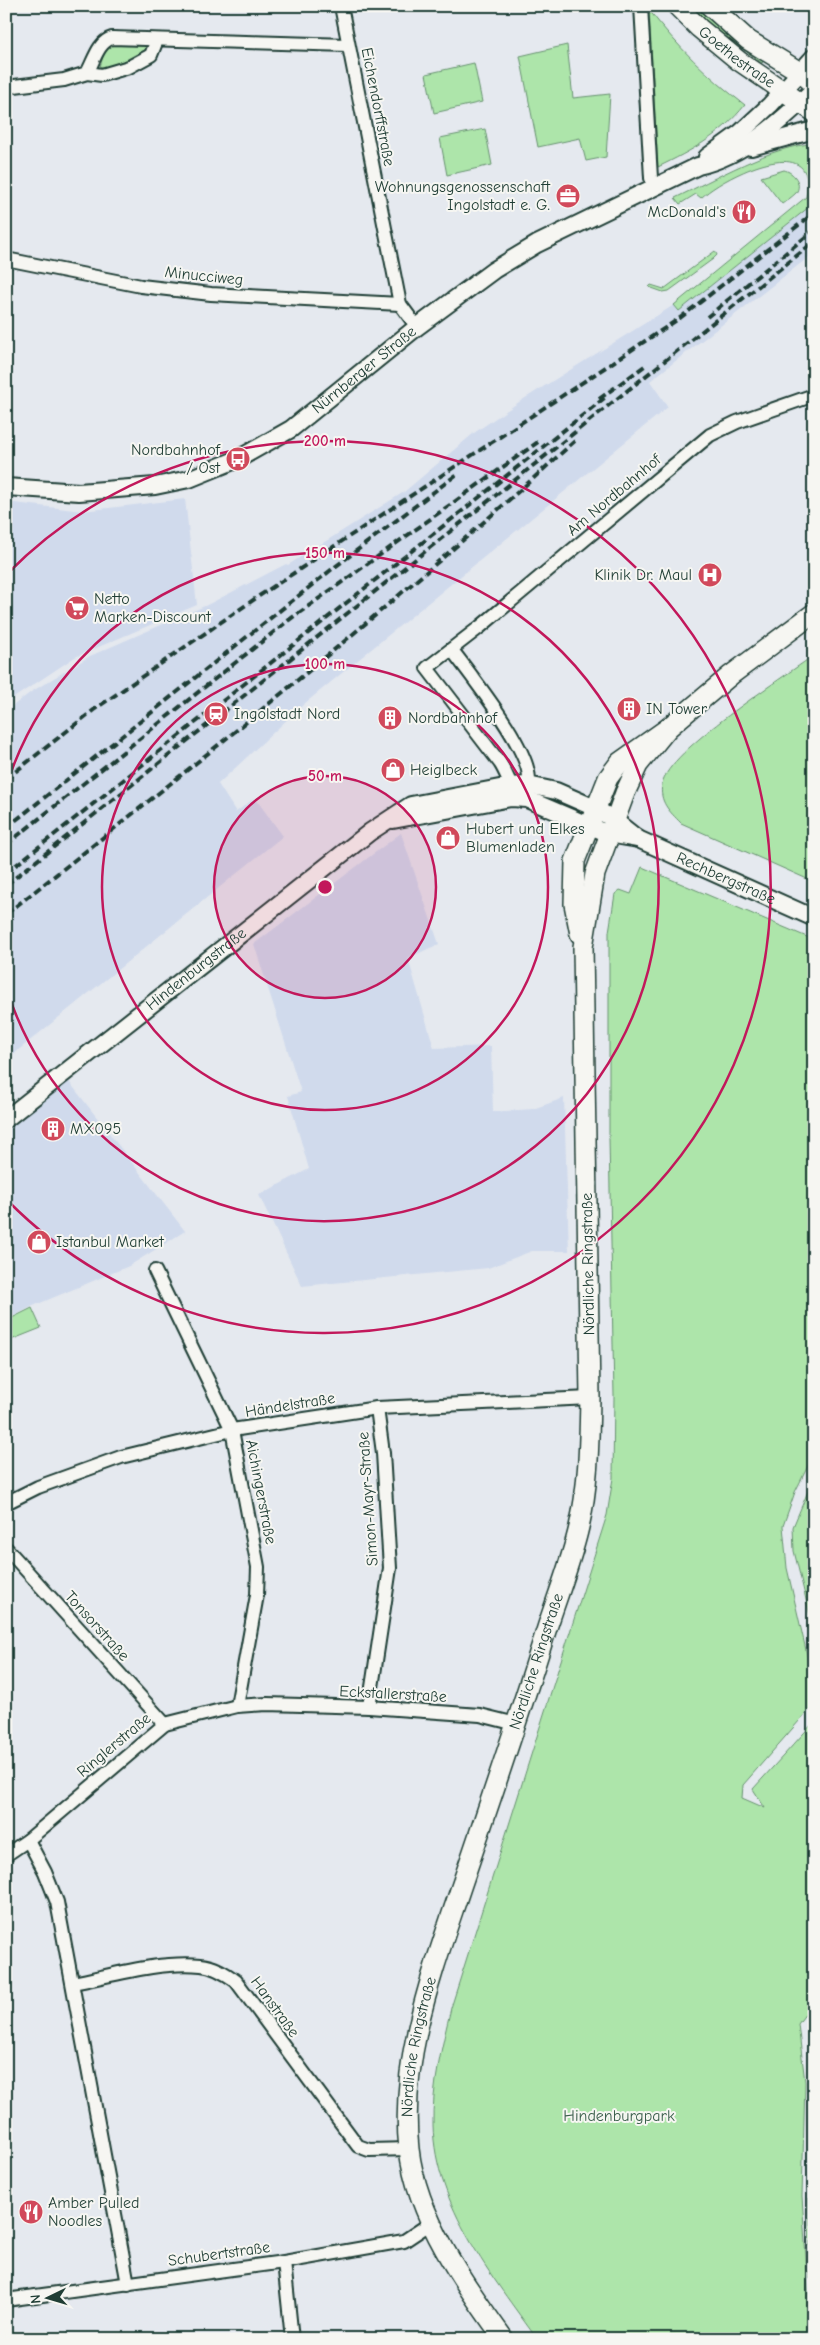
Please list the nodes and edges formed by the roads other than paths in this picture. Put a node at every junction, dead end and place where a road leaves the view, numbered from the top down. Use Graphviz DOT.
graph roads {
  1 [pos="341,6"];
  2 [pos="641,6"];
  3 [pos="677,6"];
  4 [pos="710,6"];
  5 [pos="157,40"];
  6 [pos="348,45"];
  7 [pos="814,57"];
  8 [pos="87,73"];
  9 [pos="807,78"];
  10 [pos="6,87"];
  11 [pos="785,90"];
  12 [pos="809,101"];
  13 [pos="814,130"];
  14 [pos="739,150"];
  15 [pos="698,166"];
  16 [pos="654,187"];
  17 [pos="6,259"];
  18 [pos="400,304"];
  19 [pos="417,327"];
  20 [pos="814,395"];
  21 [pos="6,487"];
  22 [pos="814,613"];
  23 [pos="452,650"];
  24 [pos="668,728"];
  25 [pos="519,789"];
  26 [pos="596,808"];
  27 [pos="588,825"];
  28 [pos="612,827"];
  29 [pos="814,918"];
  30 [pos="583,947"];
  31 [pos="6,1119"];
  32 [pos="155,1270"];
  33 [pos="590,1398"];
  34 [pos="377,1408"];
  35 [pos="232,1430"];
  36 [pos="6,1503"];
  37 [pos="6,1548"];
  38 [pos="267,1704"];
  39 [pos="237,1706"];
  40 [pos="369,1707"];
  41 [pos="165,1724"];
  42 [pos="516,1724"];
  43 [pos="28,1840"];
  44 [pos="6,1855"];
  45 [pos="6,1863"];
  46 [pos="73,1983"];
  47 [pos="409,2149"];
  48 [pos="431,2222"];
  49 [pos="284,2262"];
  50 [pos="128,2284"];
  51 [pos="6,2300"];
  52 [pos="292,2339"];
  53 [pos="504,2339"];
  1 -- 6 [label="street, Eichendorffstraße"];
  2 -- 16 [label="street"];
  3 -- 11 [label="main road, Goethestraße"];
  4 -- 9 [label="main road, Goethestraße"];
  5 -- 6 [label="street"];
  5 -- 8 [label="street"];
  5 -- 8 [label="street"];
  6 -- 18 [label="street, Eichendorffstraße"];
  7 -- 9 [label="street, Nürnberger Straße"];
  8 -- 10 [label="street"];
  9 -- 11 [label="street, Nürnberger Straße"];
  11 -- 12 [label="main road, Goethestraße"];
  11 -- 15 [label="street, Nürnberger Straße"];
  12 -- 14 [label="street, Nürnberger Straße"];
  13 -- 14 [label="street"];
  14 -- 15 [label="street, Nürnberger Straße"];
  15 -- 16 [label="street, Nürnberger Straße"];
  16 -- 19 [label="street, Nürnberger Straße"];
  17 -- 18 [label="street, Minucciweg"];
  18 -- 19 [label="street, Eichendorffstraße"];
  19 -- 21 [label="street, Nürnberger Straße"];
  20 -- 23 [label="street, Am Nordbahnhof"];
  22 -- 24 [label="main road"];
  23 -- 25 [label="street"];
  23 -- 25 [label="street, Am Nordbahnhof"];
  24 -- 26 [label="main road, Nördliche Ringstraße"];
  24 -- 28 [label="main road, Nördliche Ringstraße"];
  25 -- 26 [label="street, Hindenburgstraße"];
  25 -- 27 [label="street, Hindenburgstraße"];
  25 -- 31 [label="street, Hindenburgstraße"];
  26 -- 27 [label="main road, Nördliche Ringstraße"];
  26 -- 28 [label="street, Hindenburgstraße"];
  27 -- 28 [label="street, Hindenburgstraße"];
  27 -- 30 [label="main road, Nördliche Ringstraße"];
  28 -- 29 [label="street, Rechbergstraße"];
  28 -- 30 [label="main road, Nördliche Ringstraße"];
  30 -- 33 [label="main road, Nördliche Ringstraße"];
  32 -- 35 [label="street, Aichingerstraße"];
  33 -- 34 [label="street, Händelstraße"];
  33 -- 42 [label="main road, Nördliche Ringstraße"];
  34 -- 35 [label="street, Händelstraße"];
  34 -- 40 [label="street, Simon-Mayr-Straße"];
  35 -- 36 [label="street, Händelstraße"];
  35 -- 39 [label="street, Aichingerstraße"];
  37 -- 41 [label="street, Tonsorstraße"];
  38 -- 39 [label="street, Ringlerstraße"];
  38 -- 40 [label="street, Eckstallerstraße"];
  39 -- 41 [label="street, Ringlerstraße"];
  40 -- 42 [label="street, Eckstallerstraße"];
  41 -- 43 [label="street, Ringlerstraße"];
  42 -- 47 [label="main road, Nördliche Ringstraße"];
  43 -- 44 [label="street, Ringlerstraße"];
  43 -- 45 [label="street, Ringlerstraße"];
  43 -- 46 [label="street"];
  46 -- 47 [label="street, Hanstraße"];
  46 -- 50 [label="street"];
  47 -- 48 [label="main road, Nördliche Ringstraße"];
  48 -- 49 [label="street, Schubertstraße"];
  48 -- 53 [label="main road, Nördliche Ringstraße"];
  49 -- 50 [label="street, Schubertstraße"];
  49 -- 52 [label="street"];
  50 -- 51 [label="street, Schubertstraße"];
}
